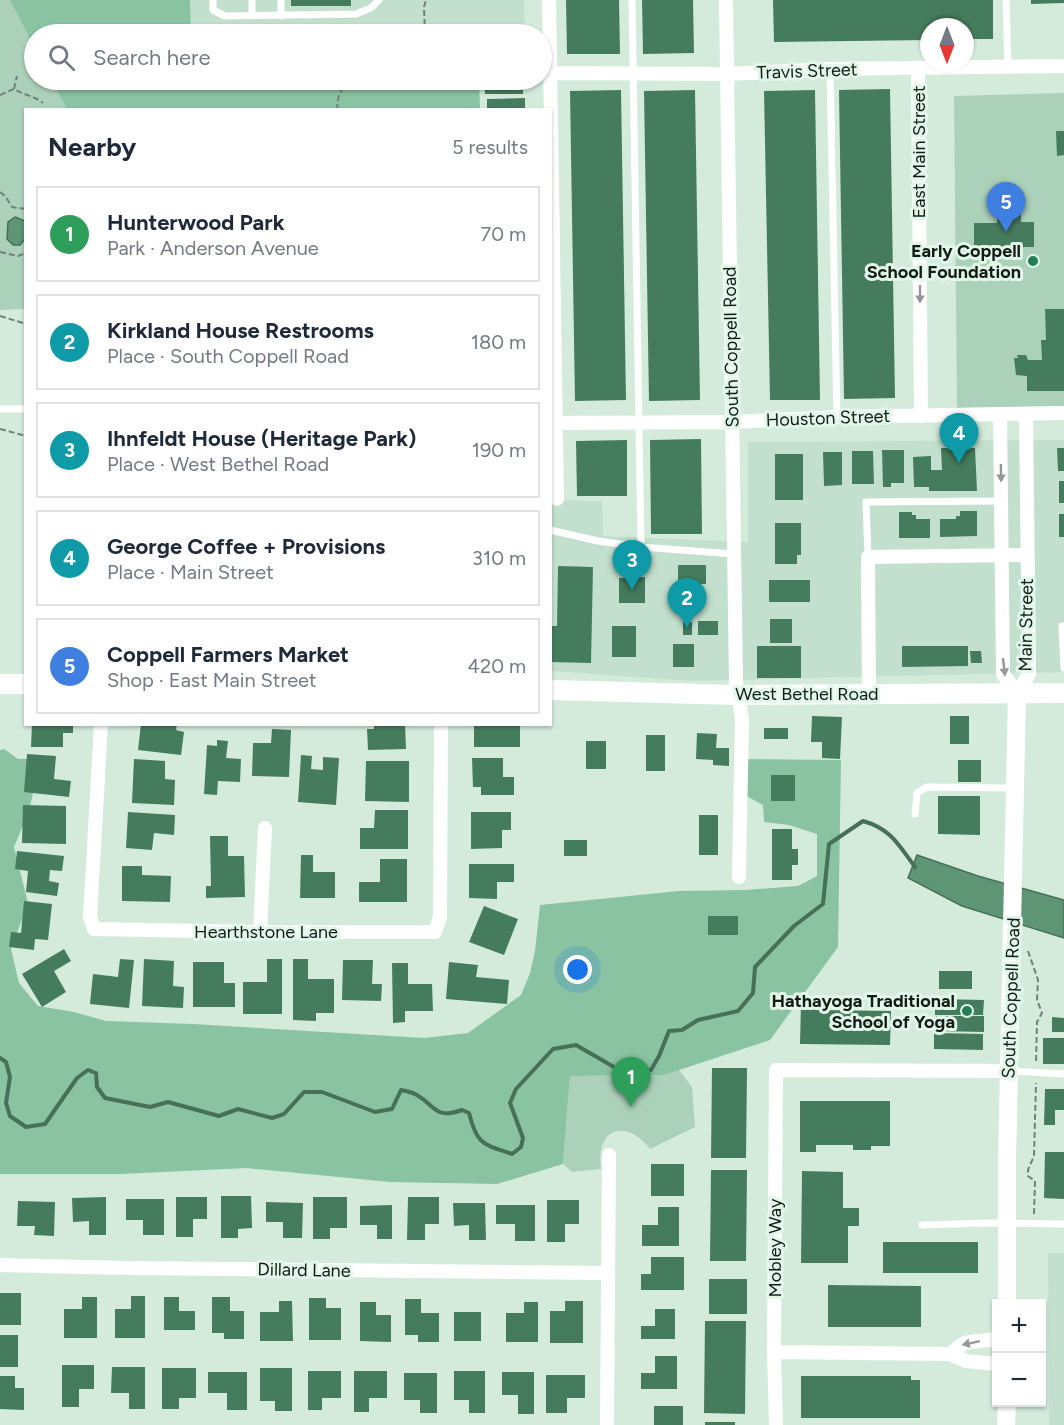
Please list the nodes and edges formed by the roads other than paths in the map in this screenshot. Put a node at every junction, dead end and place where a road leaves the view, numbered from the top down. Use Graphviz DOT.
graph roads {
  1 [pos="213,0"];
  2 [pos="252,0"];
  3 [pos="281,0"];
  4 [pos="379,0"];
  5 [pos="549,0"];
  6 [pos="632,0"];
  7 [pos="726,0"];
  8 [pos="1006,0"];
  9 [pos="252,16"];
  10 [pos="281,16"];
  11 [pos="549,24"];
  12 [pos="1064,66"];
  13 [pos="1008,67"];
  14 [pos="918,68"];
  15 [pos="830,69"];
  16 [pos="634,72"];
  17 [pos="552,73"];
  18 [pos="727,74"];
  19 [pos="550,90"];
  20 [pos="551,108"];
  21 [pos="552,190"];
  22 [pos="0,409"];
  23 [pos="24,409"];
  24 [pos="1064,413"];
  25 [pos="1000,414"];
  26 [pos="1026,415"];
  27 [pos="921,416"];
  28 [pos="837,417"];
  29 [pos="638,422"];
  30 [pos="732,422"];
  31 [pos="556,423"];
  32 [pos="557,499"];
  33 [pos="1002,501"];
  34 [pos="552,530"];
  35 [pos="641,547"];
  36 [pos="734,554"];
  37 [pos="1002,555"];
  38 [pos="1027,555"];
  39 [pos="868,557"];
  40 [pos="1062,626"];
  41 [pos="1064,668"];
  42 [pos="0,684"];
  43 [pos="24,684"];
  44 [pos="552,690"];
  45 [pos="1017,693"];
  46 [pos="1064,693"];
  47 [pos="869,694"];
  48 [pos="737,695"];
  49 [pos="101,726"];
  50 [pos="441,726"];
  51 [pos="1015,788"];
  52 [pos="915,814"];
  53 [pos="265,828"];
  54 [pos="739,876"];
  55 [pos="260,932"];
  56 [pos="1009,1071"];
  57 [pos="1064,1074"];
  58 [pos="609,1155"];
  59 [pos="1007,1224"];
  60 [pos="1064,1224"];
  61 [pos="922,1225"];
  62 [pos="0,1265"];
  63 [pos="607,1273"];
  64 [pos="1007,1299"];
  65 [pos="992,1339"];
  66 [pos="774,1352"];
  67 [pos="950,1354"];
  68 [pos="992,1364"];
  69 [pos="1007,1407"];
  70 [pos="607,1425"];
  71 [pos="776,1425"];
  72 [pos="1006,1425"];
  1 -- 9 [label="lane"];
  2 -- 9 [label="lane"];
  3 -- 10 [label="lane"];
  4 -- 10 [label="lane"];
  5 -- 11 [label="street"];
  6 -- 16 [label="lane"];
  7 -- 18 [label="street, South Coppell Road"];
  8 -- 13 [label="lane"];
  9 -- 10 [label="lane"];
  12 -- 13 [label="street, Travis Street"];
  13 -- 14 [label="street, Travis Street"];
  14 -- 15 [label="street, Travis Street"];
  14 -- 27 [label="street, East Main Street, one-way"];
  15 -- 18 [label="street, Travis Street"];
  15 -- 28 [label="lane"];
  16 -- 17 [label="street, Travis Street"];
  16 -- 18 [label="street, Travis Street"];
  16 -- 29 [label="lane"];
  18 -- 30 [label="street, South Coppell Road"];
  19 -- 20 [label="street"];
  21 -- 31 [label="street"];
  22 -- 23 [label="lane"];
  24 -- 26 [label="street, Houston Street"];
  25 -- 26 [label="street, Houston Street"];
  25 -- 27 [label="street, Houston Street"];
  25 -- 33 [label="street, Main Street, one-way"];
  26 -- 38 [label="street, Main Street"];
  27 -- 28 [label="street, Houston Street"];
  28 -- 30 [label="street, Houston Street"];
  29 -- 30 [label="street, Houston Street"];
  29 -- 31 [label="street, Houston Street"];
  29 -- 35 [label="lane"];
  30 -- 36 [label="street, South Coppell Road"];
  31 -- 32 [label="street"];
  33 -- 37 [label="street, Main Street"];
  33 -- 39 [label="lane"];
  34 -- 35 [label="lane"];
  35 -- 36 [label="lane"];
  36 -- 48 [label="street, South Coppell Road"];
  37 -- 38 [label="street"];
  37 -- 39 [label="street"];
  37 -- 45 [label="street, Main Street, one-way"];
  38 -- 45 [label="street, Main Street"];
  39 -- 47 [label="street"];
  40 -- 41 [label="lane"];
  42 -- 43 [label="main road"];
  44 -- 48 [label="main road, West Bethel Road"];
  45 -- 46 [label="main road, West Bethel Road"];
  45 -- 47 [label="main road, West Bethel Road"];
  45 -- 51 [label="street, South Coppell Road"];
  47 -- 48 [label="main road, West Bethel Road"];
  48 -- 54 [label="street, South Coppell Road"];
  49 -- 55 [label="street, Hearthstone Lane"];
  50 -- 55 [label="street, Hearthstone Lane"];
  51 -- 52 [label="lane"];
  51 -- 56 [label="street, South Coppell Road"];
  53 -- 55 [label="street"];
  56 -- 57 [label="lane"];
  56 -- 59 [label="street, South Coppell Road"];
  56 -- 66 [label="street, Mobley Way"];
  58 -- 63 [label="street"];
  59 -- 60 [label="lane"];
  59 -- 61 [label="lane"];
  59 -- 64 [label="street, South Coppell Road"];
  62 -- 63 [label="street, Dillard Lane"];
  63 -- 70 [label="street"];
  65 -- 67 [label="street, one-way"];
  66 -- 67 [label="street"];
  66 -- 71 [label="street, Mobley Way"];
  67 -- 68 [label="street"];
  69 -- 72 [label="street"];
}
